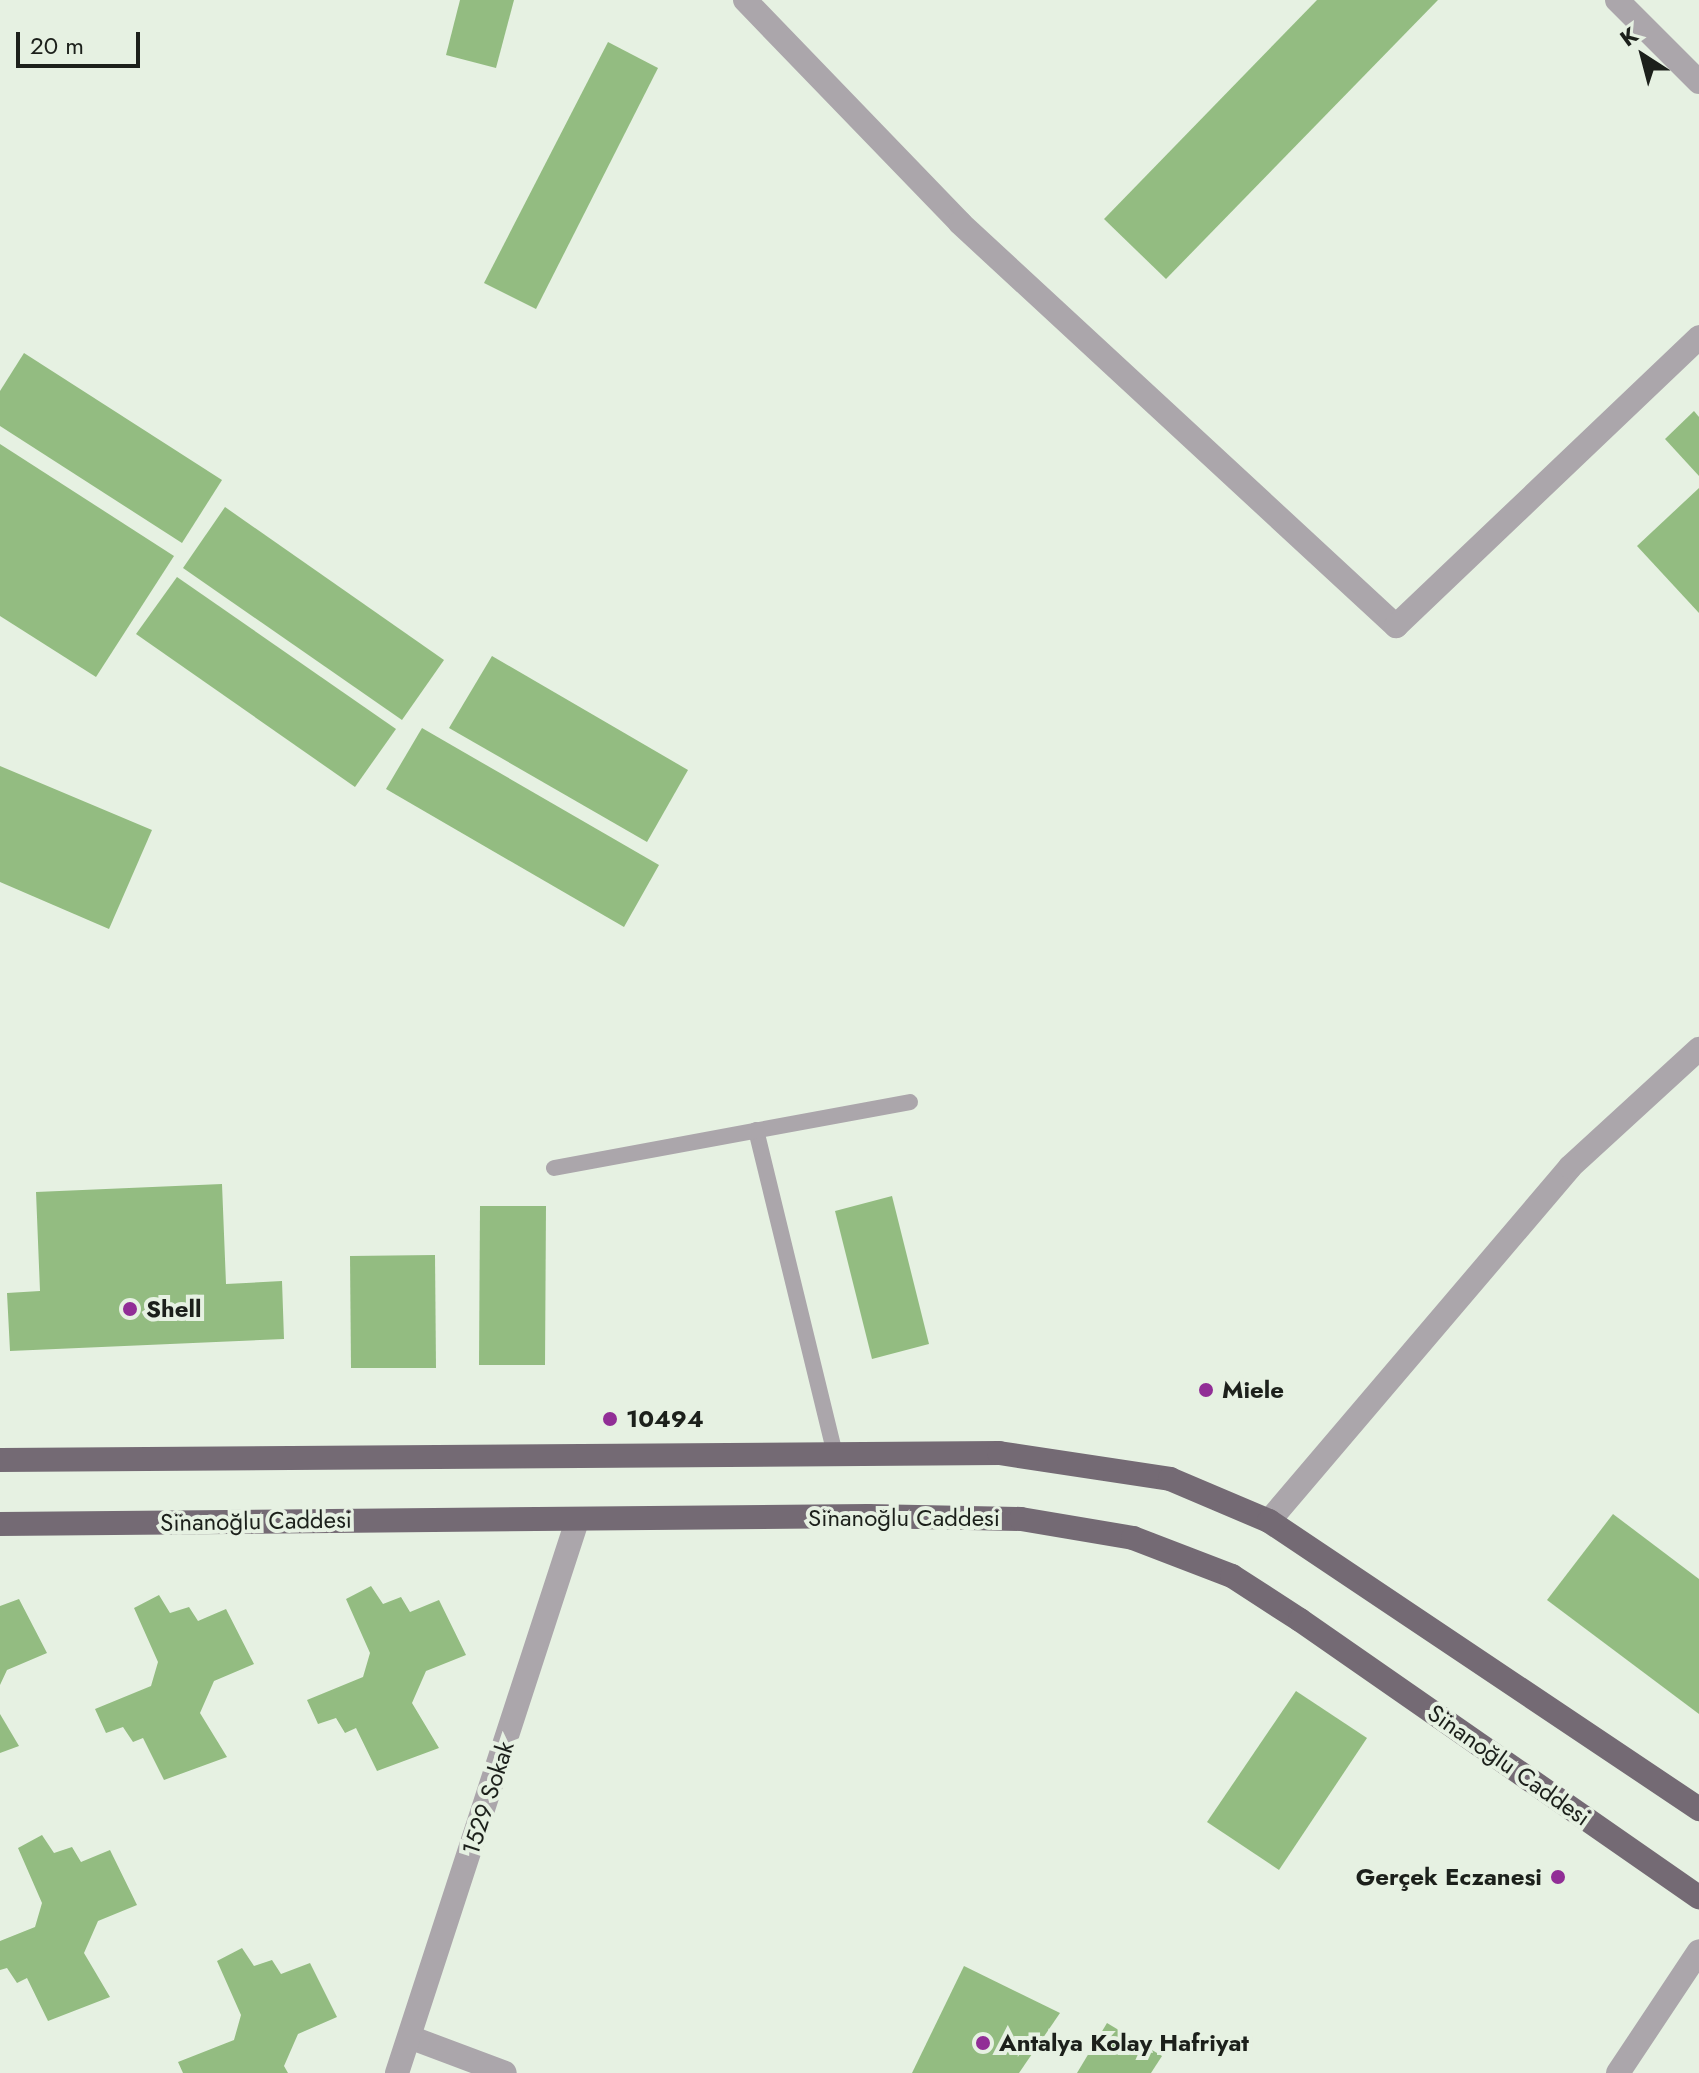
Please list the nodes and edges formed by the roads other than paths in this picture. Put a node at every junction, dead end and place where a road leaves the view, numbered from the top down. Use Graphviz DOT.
graph roads {
  1 [pos="745,0"];
  2 [pos="1617,0"];
  3 [pos="1699,82"];
  4 [pos="1699,337"];
  5 [pos="1699,1049"];
  6 [pos="910,1102"];
  7 [pos="756,1130"];
  8 [pos="554,1168"];
  9 [pos="835,1455"];
  10 [pos="0,1460"];
  11 [pos="577,1521"];
  12 [pos="1269,1521"];
  13 [pos="0,1524"];
  14 [pos="1699,1809"];
  15 [pos="1699,1897"];
  16 [pos="1699,1951"];
  17 [pos="412,2038"];
  18 [pos="397,2073"];
  19 [pos="505,2073"];
  20 [pos="1618,2073"];
  1 -- 4 [label="street"];
  2 -- 3 [label="street"];
  5 -- 12 [label="street"];
  6 -- 7 [label="lane"];
  7 -- 8 [label="lane"];
  7 -- 9 [label="lane"];
  9 -- 10 [label="main road"];
  9 -- 12 [label="main road"];
  11 -- 13 [label="main road, Si̇nanoğlu Caddesi"];
  11 -- 15 [label="main road, Si̇nanoğlu Caddesi"];
  11 -- 17 [label="street, 1529 Sokak"];
  12 -- 14 [label="main road"];
  16 -- 20 [label="street"];
  17 -- 18 [label="street, 1529 Sokak"];
  17 -- 19 [label="street"];
}
